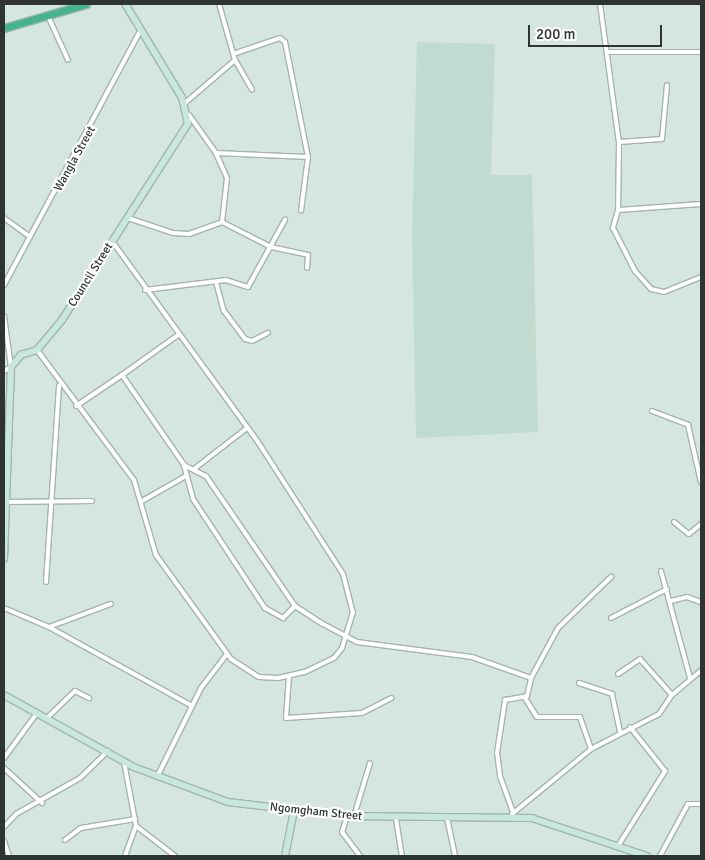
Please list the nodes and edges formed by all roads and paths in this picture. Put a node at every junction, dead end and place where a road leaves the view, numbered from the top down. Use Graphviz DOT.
graph roads {
  1 [pos="86,4"];
  2 [pos="125,4"];
  3 [pos="219,4"];
  4 [pos="600,4"];
  5 [pos="48,16"];
  6 [pos="4,28"];
  7 [pos="141,30"];
  8 [pos="608,52"];
  9 [pos="701,52"];
  10 [pos="236,53"];
  11 [pos="68,60"];
  12 [pos="235,60"];
  13 [pos="667,85"];
  14 [pos="252,89"];
  15 [pos="185,103"];
  16 [pos="189,115"];
  17 [pos="619,142"];
  18 [pos="216,153"];
  19 [pos="308,157"];
  20 [pos="701,204"];
  21 [pos="618,210"];
  22 [pos="301,211"];
  23 [pos="4,218"];
  24 [pos="128,218"];
  25 [pos="285,220"];
  26 [pos="222,222"];
  27 [pos="29,236"];
  28 [pos="112,241"];
  29 [pos="271,247"];
  30 [pos="307,268"];
  31 [pos="701,277"];
  32 [pos="216,282"];
  33 [pos="4,285"];
  34 [pos="145,290"];
  35 [pos="4,316"];
  36 [pos="268,333"];
  37 [pos="178,335"];
  38 [pos="37,350"];
  39 [pos="10,367"];
  40 [pos="4,371"];
  41 [pos="122,375"];
  42 [pos="59,385"];
  43 [pos="76,406"];
  44 [pos="652,411"];
  45 [pos="247,428"];
  46 [pos="184,465"];
  47 [pos="194,469"];
  48 [pos="186,476"];
  49 [pos="701,482"];
  50 [pos="92,501"];
  51 [pos="142,501"];
  52 [pos="6,502"];
  53 [pos="49,503"];
  54 [pos="674,522"];
  55 [pos="701,524"];
  56 [pos="4,554"];
  57 [pos="4,559"];
  58 [pos="660,571"];
  59 [pos="611,577"];
  60 [pos="46,582"];
  61 [pos="667,589"];
  62 [pos="670,601"];
  63 [pos="701,602"];
  64 [pos="111,604"];
  65 [pos="295,606"];
  66 [pos="4,608"];
  67 [pos="611,618"];
  68 [pos="49,627"];
  69 [pos="346,637"];
  70 [pos="226,654"];
  71 [pos="701,670"];
  72 [pos="618,674"];
  73 [pos="289,676"];
  74 [pos="531,678"];
  75 [pos="690,678"];
  76 [pos="579,683"];
  77 [pos="4,695"];
  78 [pos="672,695"];
  79 [pos="89,698"];
  80 [pos="391,698"];
  81 [pos="525,698"];
  82 [pos="192,706"];
  83 [pos="37,713"];
  84 [pos="47,718"];
  85 [pos="630,727"];
  86 [pos="620,732"];
  87 [pos="592,749"];
  88 [pos="108,751"];
  89 [pos="4,758"];
  90 [pos="124,762"];
  91 [pos="370,764"];
  92 [pos="134,767"];
  93 [pos="4,768"];
  94 [pos="128,774"];
  95 [pos="157,777"];
  96 [pos="42,803"];
  97 [pos="701,804"];
  98 [pos="294,811"];
  99 [pos="512,814"];
  100 [pos="347,816"];
  101 [pos="354,816"];
  102 [pos="396,818"];
  103 [pos="447,818"];
  104 [pos="135,820"];
  105 [pos="136,826"];
  106 [pos="4,827"];
  107 [pos="65,840"];
  108 [pos="4,841"];
  109 [pos="618,846"];
  110 [pos="5,848"];
  111 [pos="9,856"];
  112 [pos="125,856"];
  113 [pos="175,856"];
  114 [pos="284,856"];
  115 [pos="360,856"];
  116 [pos="402,856"];
  117 [pos="455,856"];
  118 [pos="647,856"];
  119 [pos="660,856"];
  1 -- 5 [label="highway"];
  2 -- 7 [label="street"];
  3 -- 10 [label="street"];
  4 -- 8 [label="street"];
  5 -- 6 [label="highway"];
  5 -- 11 [label="street"];
  7 -- 15 [label="street"];
  7 -- 27 [label="street, Wangla Street"];
  8 -- 9 [label="street"];
  8 -- 17 [label="street"];
  10 -- 12 [label="street"];
  10 -- 19 [label="street"];
  12 -- 14 [label="street"];
  12 -- 15 [label="street"];
  13 -- 17 [label="street"];
  15 -- 16 [label="street"];
  16 -- 18 [label="street"];
  16 -- 24 [label="street, Council Street"];
  17 -- 21 [label="street"];
  18 -- 19 [label="street"];
  18 -- 26 [label="street"];
  19 -- 22 [label="street"];
  20 -- 21 [label="street"];
  21 -- 31 [label="street"];
  23 -- 27 [label="street"];
  24 -- 26 [label="street"];
  24 -- 28 [label="street, Council Street"];
  25 -- 29 [label="street"];
  26 -- 29 [label="street"];
  27 -- 33 [label="street, Wangla Street"];
  28 -- 34 [label="street"];
  28 -- 38 [label="street, Council Street"];
  29 -- 30 [label="street"];
  29 -- 32 [label="street"];
  32 -- 34 [label="street"];
  32 -- 36 [label="street"];
  34 -- 37 [label="street"];
  35 -- 39 [label="street"];
  37 -- 41 [label="street"];
  37 -- 45 [label="street"];
  38 -- 39 [label="street, Council Street"];
  38 -- 42 [label="street"];
  39 -- 40 [label="street"];
  39 -- 52 [label="street"];
  41 -- 43 [label="street"];
  41 -- 46 [label="street"];
  42 -- 43 [label="street"];
  42 -- 53 [label="street"];
  43 -- 51 [label="street"];
  44 -- 49 [label="street"];
  45 -- 47 [label="street"];
  45 -- 69 [label="street"];
  46 -- 47 [label="street"];
  46 -- 48 [label="street"];
  47 -- 65 [label="street"];
  48 -- 51 [label="street"];
  48 -- 65 [label="street"];
  50 -- 53 [label="street"];
  51 -- 70 [label="street"];
  52 -- 53 [label="street"];
  52 -- 56 [label="street"];
  53 -- 60 [label="street"];
  54 -- 55 [label="street"];
  56 -- 57 [label="street"];
  58 -- 61 [label="street"];
  59 -- 74 [label="street"];
  61 -- 62 [label="street"];
  61 -- 67 [label="street"];
  62 -- 63 [label="street"];
  62 -- 75 [label="street"];
  64 -- 68 [label="street"];
  65 -- 69 [label="street"];
  66 -- 68 [label="street"];
  68 -- 82 [label="street"];
  69 -- 73 [label="street"];
  69 -- 74 [label="street"];
  70 -- 73 [label="street"];
  70 -- 82 [label="street"];
  71 -- 75 [label="street"];
  72 -- 78 [label="street"];
  73 -- 80 [label="street"];
  74 -- 81 [label="street"];
  75 -- 78 [label="street"];
  76 -- 86 [label="street"];
  77 -- 83 [label="street, Ngomgham Street"];
  78 -- 85 [label="street"];
  79 -- 84 [label="street"];
  81 -- 87 [label="street"];
  81 -- 99 [label="street"];
  82 -- 95 [label="street"];
  83 -- 84 [label="street, Ngomgham Street"];
  83 -- 89 [label="street"];
  84 -- 88 [label="street, Ngomgham Street"];
  85 -- 86 [label="street"];
  85 -- 109 [label="street"];
  86 -- 87 [label="street"];
  87 -- 99 [label="street"];
  88 -- 90 [label="street, Ngomgham Street"];
  88 -- 96 [label="street"];
  90 -- 92 [label="street, Ngomgham Street"];
  90 -- 94 [label="street"];
  91 -- 101 [label="street"];
  92 -- 94 [label="street"];
  92 -- 95 [label="street, Ngomgham Street"];
  93 -- 96 [label="street"];
  94 -- 104 [label="street"];
  95 -- 98 [label="street, Ngomgham Street"];
  96 -- 106 [label="street"];
  97 -- 119 [label="street"];
  98 -- 100 [label="street, Ngomgham Street"];
  98 -- 114 [label="street"];
  99 -- 103 [label="street, Ngomgham Street"];
  99 -- 109 [label="street, Ngomgham Street"];
  100 -- 101 [label="street, Ngomgham Street"];
  100 -- 115 [label="street"];
  101 -- 102 [label="street, Ngomgham Street"];
  102 -- 103 [label="street, Ngomgham Street"];
  102 -- 116 [label="street"];
  103 -- 117 [label="street"];
  104 -- 105 [label="street"];
  104 -- 107 [label="street"];
  105 -- 112 [label="street"];
  105 -- 113 [label="street"];
  108 -- 110 [label="street"];
  109 -- 118 [label="street, Ngomgham Street"];
  110 -- 111 [label="street"];
}
